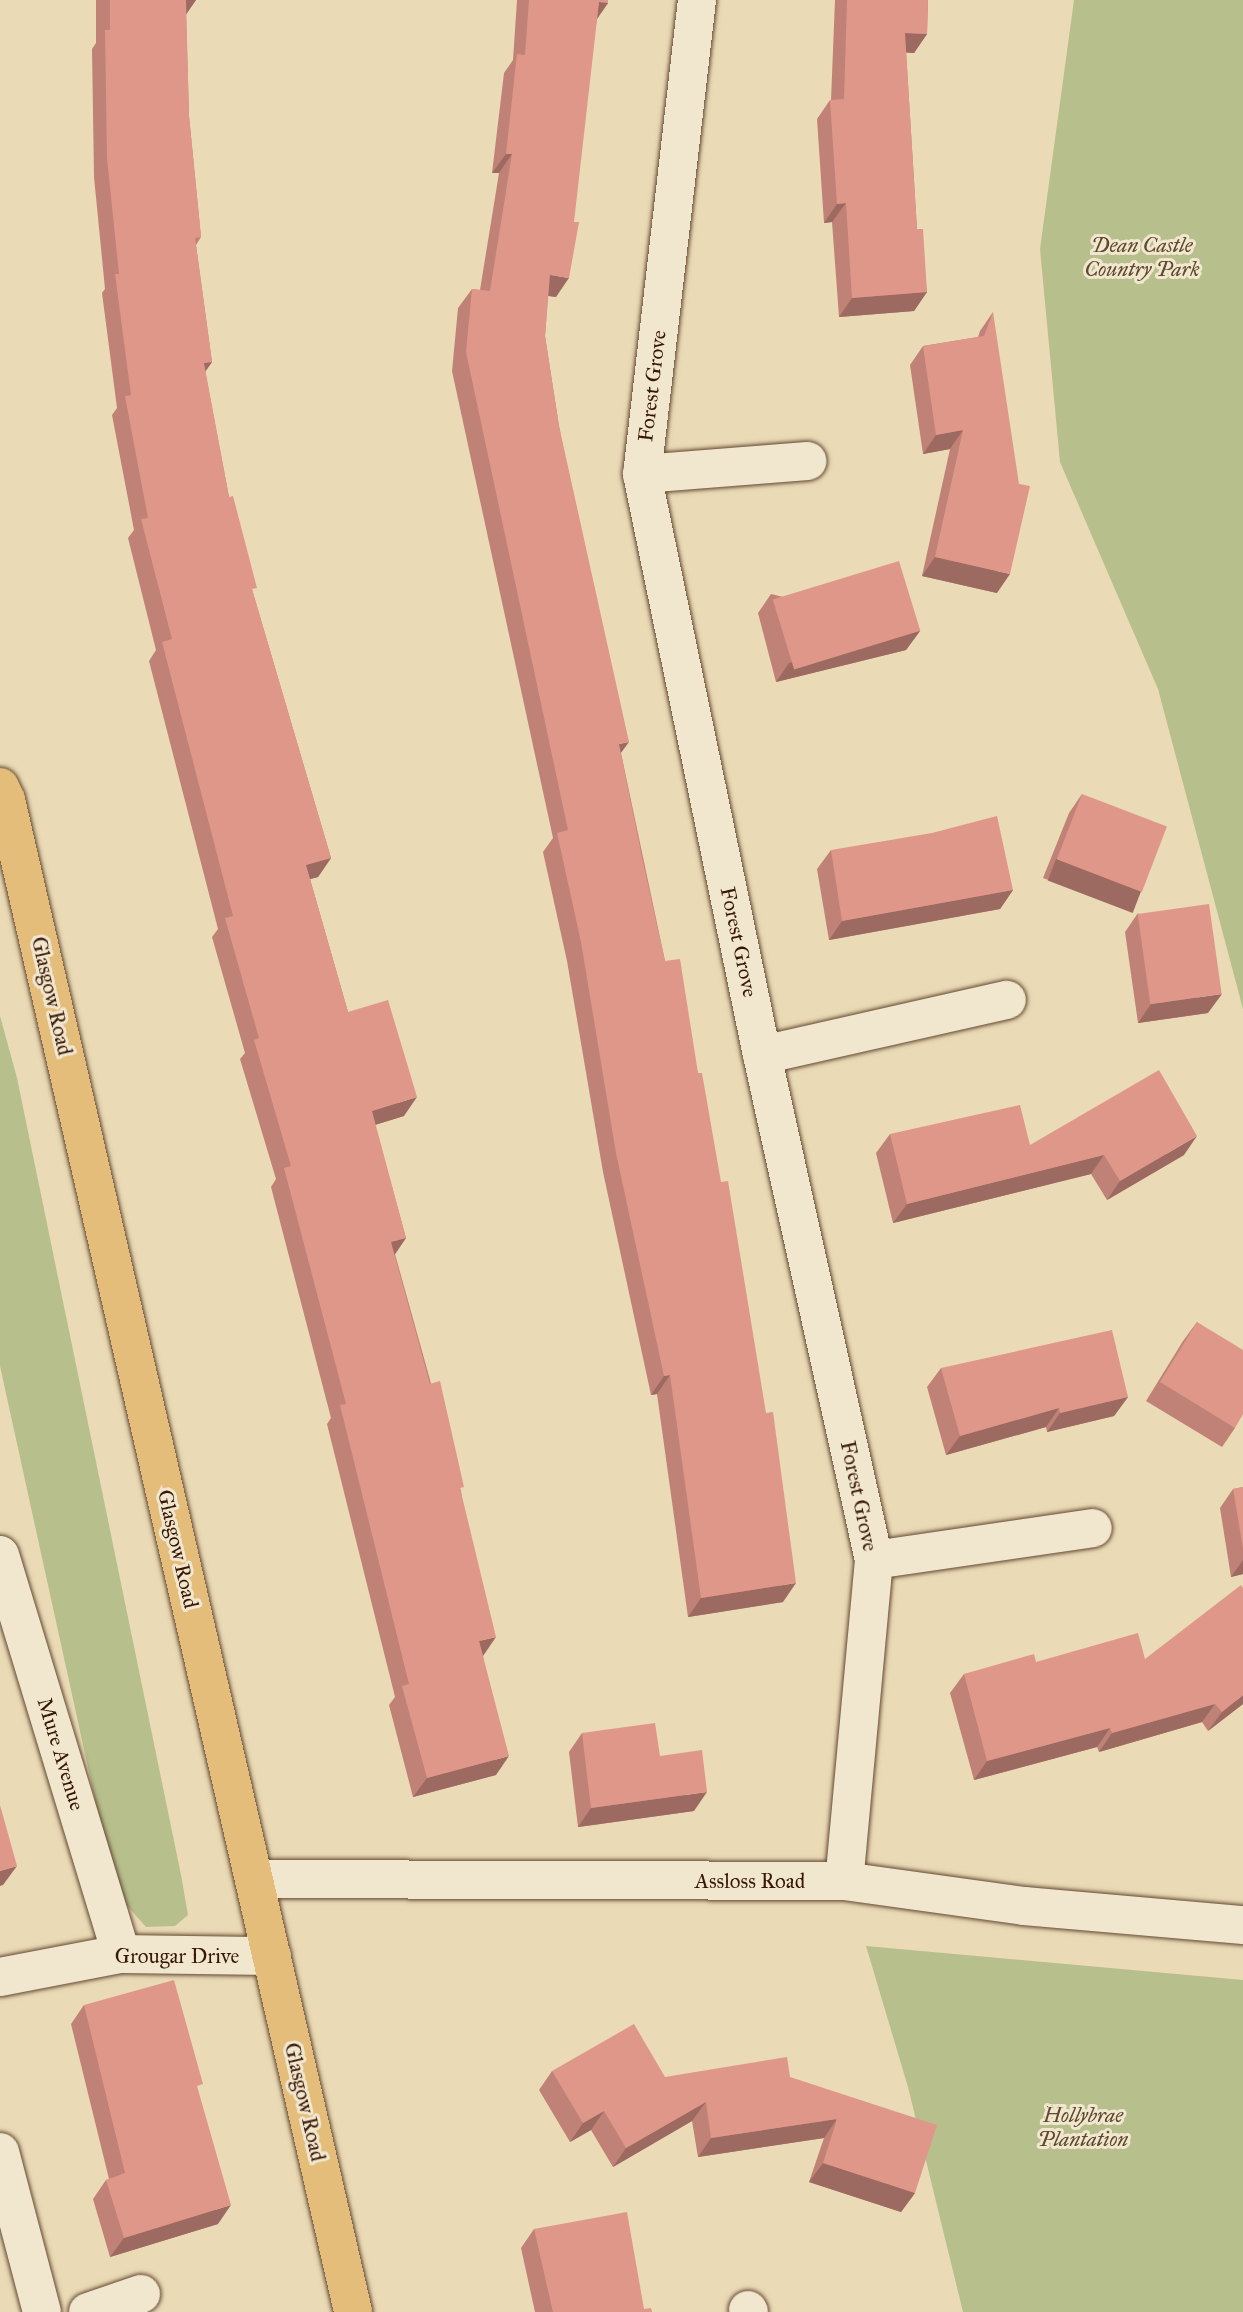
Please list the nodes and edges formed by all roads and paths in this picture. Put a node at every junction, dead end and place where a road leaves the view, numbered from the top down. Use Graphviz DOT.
graph roads {
  1 [pos="697,0"];
  2 [pos="807,461"];
  3 [pos="642,474"];
  4 [pos="0,788"];
  5 [pos="1007,1000"];
  6 [pos="762,1055"];
  7 [pos="1093,1528"];
  8 [pos="0,1555"];
  9 [pos="874,1560"];
  10 [pos="254,1879"];
  11 [pos="844,1881"];
  12 [pos="1243,1925"];
  13 [pos="121,1954"];
  14 [pos="272,1956"];
  15 [pos="0,1977"];
  16 [pos="0,2152"];
  17 [pos="141,2294"];
  18 [pos="43,2312"];
  19 [pos="88,2312"];
  20 [pos="353,2312"];
  1 -- 3 [label="street, Forest Grove"];
  2 -- 3 [label="street"];
  3 -- 6 [label="street, Forest Grove"];
  4 -- 10 [label="main road, Glasgow Road"];
  5 -- 6 [label="street"];
  6 -- 9 [label="street, Forest Grove"];
  7 -- 9 [label="street"];
  8 -- 13 [label="street, Mure Avenue"];
  9 -- 11 [label="street, Forest Grove"];
  10 -- 11 [label="street, Assloss Road"];
  10 -- 14 [label="main road, Glasgow Road"];
  11 -- 12 [label="street, Assloss Road"];
  13 -- 14 [label="street, Grougar Drive"];
  13 -- 15 [label="street, Grougar Drive"];
  14 -- 20 [label="main road, Glasgow Road"];
  16 -- 18 [label="street"];
  17 -- 19 [label="street"];
}
